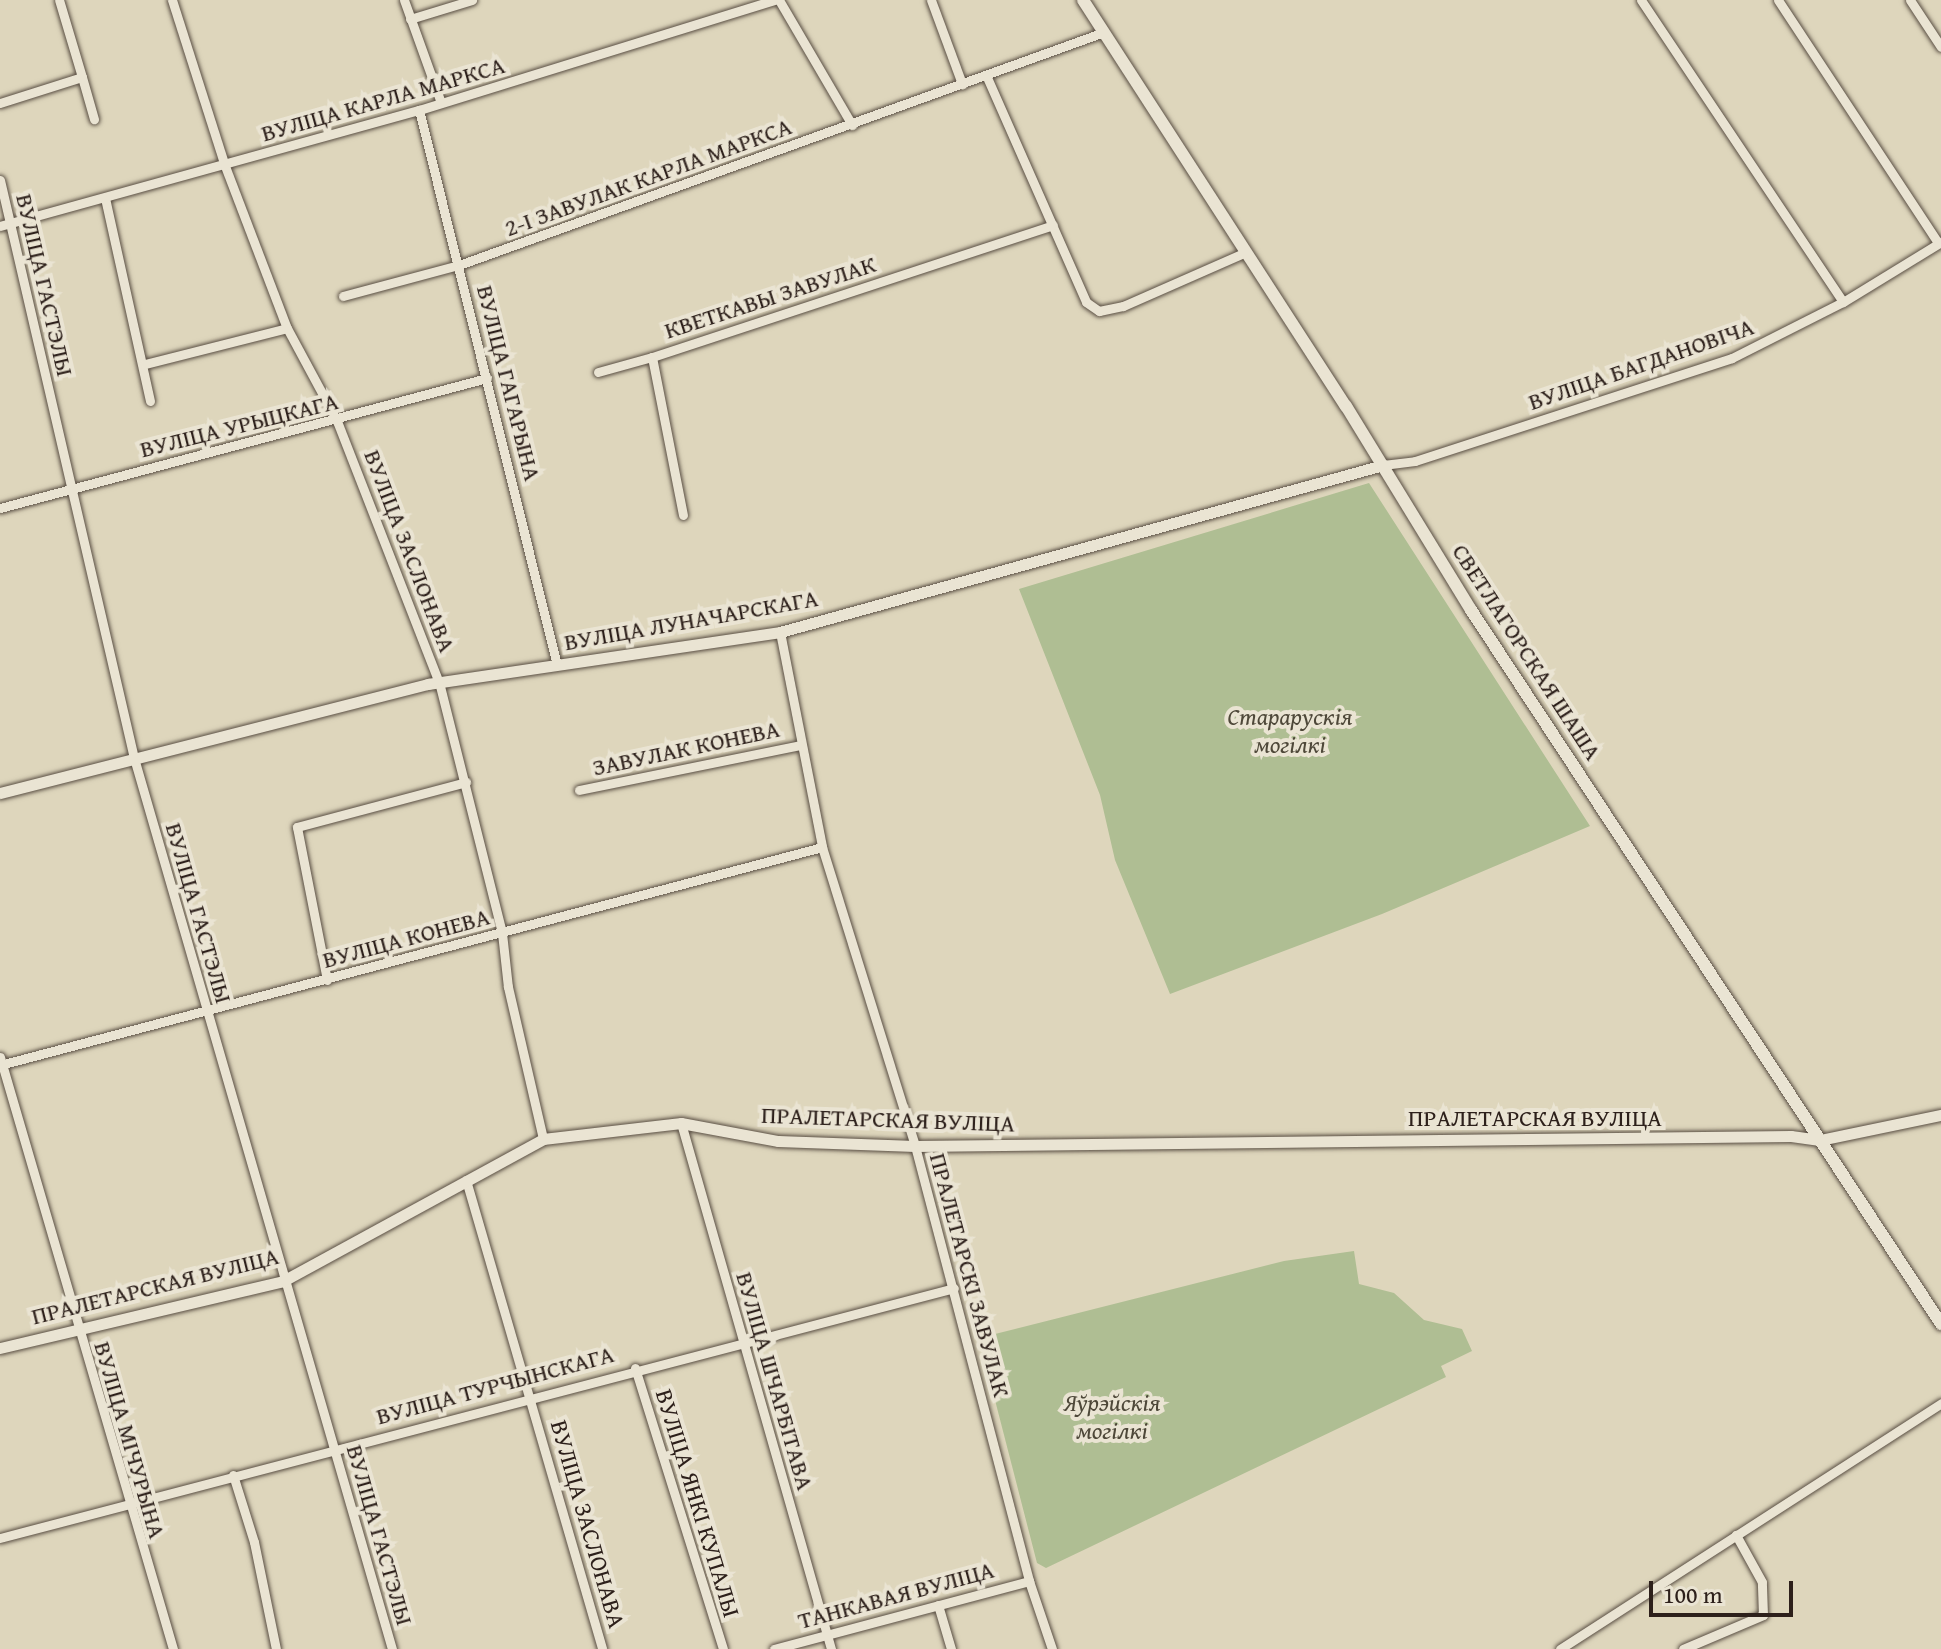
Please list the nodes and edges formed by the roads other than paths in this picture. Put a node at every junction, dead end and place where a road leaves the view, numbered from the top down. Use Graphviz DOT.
graph roads {
  1 [pos="59,0"];
  2 [pos="172,0"];
  3 [pos="404,0"];
  4 [pos="472,0"];
  5 [pos="777,0"];
  6 [pos="931,0"];
  7 [pos="1083,0"];
  8 [pos="1641,0"];
  9 [pos="1778,0"];
  10 [pos="1910,0"];
  11 [pos="410,19"];
  12 [pos="1104,32"];
  13 [pos="1941,47"];
  14 [pos="986,75"];
  15 [pos="82,77"];
  16 [pos="962,84"];
  17 [pos="440,100"];
  18 [pos="0,103"];
  19 [pos="419,110"];
  20 [pos="94,119"];
  21 [pos="852,125"];
  22 [pos="225,166"];
  23 [pos="0,180"];
  24 [pos="105,198"];
  25 [pos="12,224"];
  26 [pos="1053,225"];
  27 [pos="0,226"];
  28 [pos="1940,242"];
  29 [pos="1244,253"];
  30 [pos="459,265"];
  31 [pos="343,296"];
  32 [pos="1843,302"];
  33 [pos="287,328"];
  34 [pos="652,357"];
  35 [pos="145,364"];
  36 [pos="598,372"];
  37 [pos="487,378"];
  38 [pos="150,401"];
  39 [pos="337,421"];
  40 [pos="1383,465"];
  41 [pos="69,489"];
  42 [pos="0,508"];
  43 [pos="683,515"];
  44 [pos="780,632"];
  45 [pos="557,665"];
  46 [pos="439,682"];
  47 [pos="800,745"];
  48 [pos="134,758"];
  49 [pos="466,782"];
  50 [pos="579,790"];
  51 [pos="0,793"];
  52 [pos="822,847"];
  53 [pos="502,933"];
  54 [pos="327,980"];
  55 [pos="206,1010"];
  56 [pos="1,1062"];
  57 [pos="1941,1115"];
  58 [pos="681,1123"];
  59 [pos="543,1139"];
  60 [pos="1820,1140"];
  61 [pos="915,1146"];
  62 [pos="466,1180"];
  63 [pos="283,1281"];
  64 [pos="954,1288"];
  65 [pos="1941,1324"];
  66 [pos="76,1327"];
  67 [pos="744,1347"];
  68 [pos="0,1348"];
  69 [pos="635,1368"];
  70 [pos="532,1400"];
  71 [pos="1941,1403"];
  72 [pos="334,1448"];
  73 [pos="233,1475"];
  74 [pos="127,1503"];
  75 [pos="1736,1535"];
  76 [pos="0,1538"];
  77 [pos="1029,1581"];
  78 [pos="938,1605"];
  79 [pos="827,1634"];
  80 [pos="173,1649"];
  81 [pos="276,1649"];
  82 [pos="392,1649"];
  83 [pos="602,1649"];
  84 [pos="723,1649"];
  85 [pos="774,1649"];
  86 [pos="831,1649"];
  87 [pos="951,1649"];
  88 [pos="1052,1649"];
  89 [pos="1560,1649"];
  90 [pos="1683,1649"];
  1 -- 15 [label="street"];
  2 -- 22 [label="street, ВУЛІЦА ЗАСЛОНАВА"];
  3 -- 11 [label="street"];
  4 -- 11 [label="street"];
  5 -- 17 [label="street, ВУЛІЦА КАРЛА МАРКСА"];
  5 -- 21 [label="street"];
  6 -- 16 [label="street"];
  7 -- 12 [label="main road, СВЕТЛАГОРСКАЯ ШАША"];
  8 -- 32 [label="street"];
  9 -- 28 [label="street"];
  10 -- 13 [label="street"];
  11 -- 17 [label="street"];
  12 -- 14 [label="street, 2-І ЗАВУЛАК КАРЛА МАРКСА"];
  12 -- 29 [label="main road, СВЕТЛАГОРСКАЯ ШАША"];
  14 -- 16 [label="street, 2-І ЗАВУЛАК КАРЛА МАРКСА"];
  14 -- 26 [label="street"];
  15 -- 18 [label="street"];
  15 -- 20 [label="street"];
  16 -- 21 [label="street, 2-І ЗАВУЛАК КАРЛА МАРКСА"];
  17 -- 19 [label="street, ВУЛІЦА КАРЛА МАРКСА"];
  19 -- 22 [label="street, ВУЛІЦА КАРЛА МАРКСА"];
  19 -- 30 [label="street, ВУЛІЦА ГАГАРЫНА"];
  21 -- 30 [label="street, 2-І ЗАВУЛАК КАРЛА МАРКСА"];
  22 -- 24 [label="street, ВУЛІЦА КАРЛА МАРКСА"];
  22 -- 33 [label="street, ВУЛІЦА ЗАСЛОНАВА"];
  23 -- 25 [label="street, ВУЛІЦА ГАСТЭЛЫ"];
  24 -- 25 [label="street, ВУЛІЦА КАРЛА МАРКСА"];
  24 -- 35 [label="street"];
  25 -- 27 [label="street, ВУЛІЦА КАРЛА МАРКСА"];
  25 -- 41 [label="street, ВУЛІЦА ГАСТЭЛЫ"];
  26 -- 29 [label="street"];
  26 -- 34 [label="street, КВЕТКАВЫ ЗАВУЛАК"];
  28 -- 32 [label="street, ВУЛІЦА БАГДАНОВІЧА"];
  29 -- 40 [label="main road, СВЕТЛАГОРСКАЯ ШАША"];
  30 -- 31 [label="street, 2-І ЗАВУЛАК КАРЛА МАРКСА"];
  30 -- 37 [label="street, ВУЛІЦА ГАГАРЫНА"];
  32 -- 40 [label="street, ВУЛІЦА БАГДАНОВІЧА"];
  33 -- 35 [label="street"];
  33 -- 39 [label="street, ВУЛІЦА ЗАСЛОНАВА"];
  34 -- 36 [label="street"];
  34 -- 43 [label="street, КВЕТКАВЫ ЗАВУЛАК"];
  35 -- 38 [label="street"];
  37 -- 39 [label="street, ВУЛІЦА УРЫЦКАГА"];
  37 -- 45 [label="street, ВУЛІЦА ГАГАРЫНА"];
  39 -- 41 [label="street, ВУЛІЦА УРЫЦКАГА"];
  39 -- 46 [label="street, ВУЛІЦА ЗАСЛОНАВА"];
  40 -- 44 [label="street, ВУЛІЦА ЛУНАЧАРСКАГА"];
  40 -- 60 [label="main road, СВЕТЛАГОРСКАЯ ШАША"];
  41 -- 42 [label="street, ВУЛІЦА УРЫЦКАГА"];
  41 -- 48 [label="street, ВУЛІЦА ГАСТЭЛЫ"];
  44 -- 45 [label="street, ВУЛІЦА ЛУНАЧАРСКАГА"];
  44 -- 47 [label="street, ПРАЛЕТАРСКІ ЗАВУЛАК"];
  45 -- 46 [label="street, ВУЛІЦА ЛУНАЧАРСКАГА"];
  46 -- 48 [label="street, ВУЛІЦА ЛУНАЧАРСКАГА"];
  46 -- 49 [label="street, ВУЛІЦА ЗАСЛОНАВА"];
  47 -- 50 [label="street, ЗАВУЛАК КОНЕВА"];
  47 -- 52 [label="street, ПРАЛЕТАРСКІ ЗАВУЛАК"];
  48 -- 51 [label="street, ВУЛІЦА ЛУНАЧАРСКАГА"];
  48 -- 55 [label="street, ВУЛІЦА ГАСТЭЛЫ"];
  49 -- 53 [label="street, ВУЛІЦА ЗАСЛОНАВА"];
  49 -- 54 [label="street"];
  52 -- 53 [label="street, ВУЛІЦА КОНЕВА"];
  52 -- 61 [label="street, ПРАЛЕТАРСКІ ЗАВУЛАК"];
  53 -- 54 [label="street, ВУЛІЦА КОНЕВА"];
  53 -- 59 [label="street, ВУЛІЦА ЗАСЛОНАВА"];
  54 -- 55 [label="street, ВУЛІЦА КОНЕВА"];
  55 -- 56 [label="street, ВУЛІЦА КОНЕВА"];
  55 -- 63 [label="street, ВУЛІЦА ГАСТЭЛЫ"];
  56 -- 66 [label="street, ВУЛІЦА МІЧУРЫНА"];
  57 -- 60 [label="street, ПРАЛЕТАРСКАЯ ВУЛІЦА"];
  58 -- 59 [label="street, ПРАЛЕТАРСКАЯ ВУЛІЦА"];
  58 -- 61 [label="street, ПРАЛЕТАРСКАЯ ВУЛІЦА"];
  58 -- 67 [label="street, ВУЛІЦА ШЧАРБІТАВА"];
  59 -- 62 [label="street, ПРАЛЕТАРСКАЯ ВУЛІЦА"];
  60 -- 61 [label="street, ПРАЛЕТАРСКАЯ ВУЛІЦА"];
  60 -- 65 [label="main road, СВЕТЛАГОРСКАЯ ШАША"];
  61 -- 64 [label="street, ПРАЛЕТАРСКІ ЗАВУЛАК"];
  62 -- 63 [label="street, ПРАЛЕТАРСКАЯ ВУЛІЦА"];
  62 -- 70 [label="street, ВУЛІЦА ЗАСЛОНАВА"];
  63 -- 66 [label="street, ПРАЛЕТАРСКАЯ ВУЛІЦА"];
  63 -- 72 [label="street, ВУЛІЦА ГАСТЭЛЫ"];
  64 -- 67 [label="street, ВУЛІЦА ТУРЧЫНСКАГА"];
  64 -- 77 [label="street, ПРАЛЕТАРСКІ ЗАВУЛАК"];
  66 -- 68 [label="street, ПРАЛЕТАРСКАЯ ВУЛІЦА"];
  66 -- 74 [label="street, ВУЛІЦА МІЧУРЫНА"];
  67 -- 69 [label="street, ВУЛІЦА ТУРЧЫНСКАГА"];
  67 -- 79 [label="street, ВУЛІЦА ШЧАРБІТАВА"];
  69 -- 70 [label="street, ВУЛІЦА ТУРЧЫНСКАГА"];
  69 -- 84 [label="street, ВУЛІЦА ЯНКІ КУПАЛЫ"];
  70 -- 72 [label="street, ВУЛІЦА ТУРЧЫНСКАГА"];
  70 -- 83 [label="street, ВУЛІЦА ЗАСЛОНАВА"];
  71 -- 75 [label="street"];
  72 -- 73 [label="street, ВУЛІЦА ТУРЧЫНСКАГА"];
  72 -- 82 [label="street, ВУЛІЦА ГАСТЭЛЫ"];
  73 -- 74 [label="street, ВУЛІЦА ТУРЧЫНСКАГА"];
  73 -- 81 [label="street"];
  74 -- 76 [label="street, ВУЛІЦА ТУРЧЫНСКАГА"];
  74 -- 80 [label="street, ВУЛІЦА МІЧУРЫНА"];
  75 -- 89 [label="street"];
  75 -- 90 [label="street"];
  77 -- 78 [label="street, ТАНКАВАЯ ВУЛІЦА"];
  77 -- 88 [label="street, ПРАЛЕТАРСКІ ЗАВУЛАК"];
  78 -- 79 [label="street, ТАНКАВАЯ ВУЛІЦА"];
  78 -- 87 [label="street"];
  79 -- 85 [label="street, ТАНКАВАЯ ВУЛІЦА"];
  79 -- 86 [label="street, ВУЛІЦА ШЧАРБІТАВА"];
}
